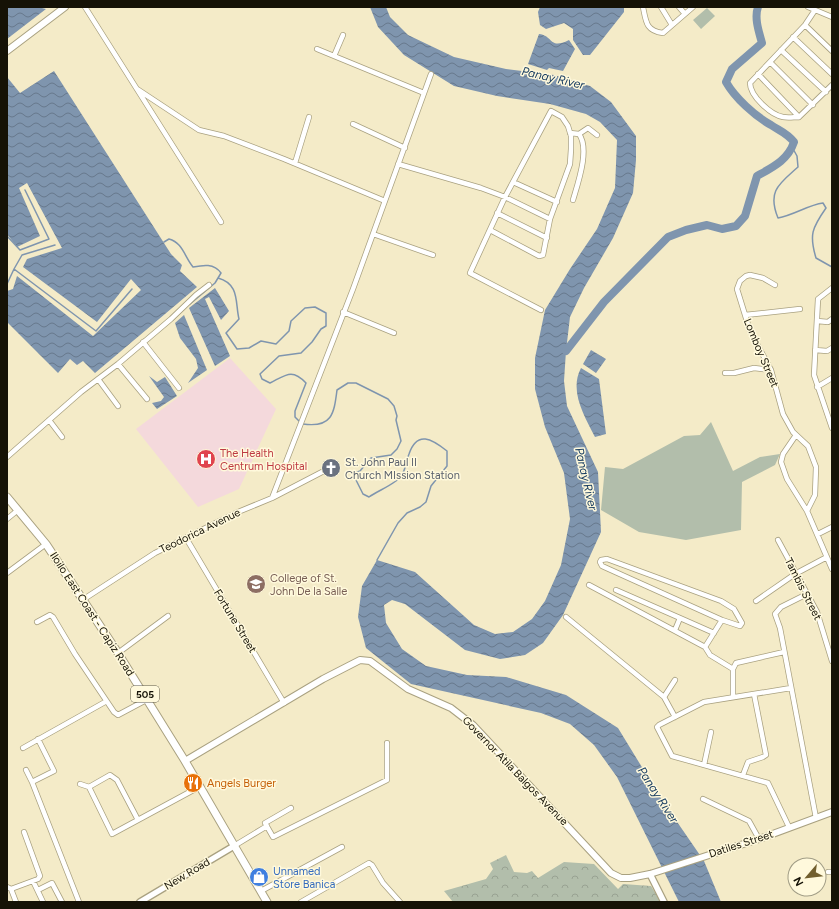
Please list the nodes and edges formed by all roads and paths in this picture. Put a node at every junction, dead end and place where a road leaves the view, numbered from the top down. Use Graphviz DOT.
graph roads {
  1 [pos="65,7"];
  2 [pos="85,7"];
  3 [pos="642,7"];
  4 [pos="661,7"];
  5 [pos="680,7"];
  6 [pos="693,7"];
  7 [pos="808,7"];
  8 [pos="815,10"];
  9 [pos="685,14"];
  10 [pos="832,17"];
  11 [pos="672,25"];
  12 [pos="804,25"];
  13 [pos="343,35"];
  14 [pos="793,37"];
  15 [pos="318,49"];
  16 [pos="781,50"];
  17 [pos="7,51"];
  18 [pos="832,51"];
  19 [pos="334,56"];
  20 [pos="770,62"];
  21 [pos="431,74"];
  22 [pos="758,74"];
  23 [pos="832,74"];
  24 [pos="832,85"];
  25 [pos="137,89"];
  26 [pos="826,92"];
  27 [pos="424,93"];
  28 [pos="813,105"];
  29 [pos="309,117"];
  30 [pos="799,117"];
  31 [pos="353,124"];
  32 [pos="570,133"];
  33 [pos="579,134"];
  34 [pos="597,135"];
  35 [pos="405,148"];
  36 [pos="295,163"];
  37 [pos="398,164"];
  38 [pos="513,182"];
  39 [pos="505,197"];
  40 [pos="573,200"];
  41 [pos="385,202"];
  42 [pos="557,202"];
  43 [pos="497,213"];
  44 [pos="550,220"];
  45 [pos="221,222"];
  46 [pos="490,230"];
  47 [pos="373,234"];
  48 [pos="547,238"];
  49 [pos="433,255"];
  50 [pos="209,285"];
  51 [pos="775,285"];
  52 [pos="832,288"];
  53 [pos="800,309"];
  54 [pos="541,310"];
  55 [pos="344,312"];
  56 [pos="745,316"];
  57 [pos="832,319"];
  58 [pos="817,321"];
  59 [pos="394,333"];
  60 [pos="142,342"];
  61 [pos="832,348"];
  62 [pos="815,350"];
  63 [pos="118,364"];
  64 [pos="771,370"];
  65 [pos="725,373"];
  66 [pos="832,378"];
  67 [pos="98,379"];
  68 [pos="817,387"];
  69 [pos="179,388"];
  70 [pos="147,399"];
  71 [pos="118,406"];
  72 [pos="832,410"];
  73 [pos="827,413"];
  74 [pos="49,420"];
  75 [pos="832,428"];
  76 [pos="796,435"];
  77 [pos="62,437"];
  78 [pos="7,457"];
  79 [pos="322,472"];
  80 [pos="7,497"];
  81 [pos="272,498"];
  82 [pos="18,510"];
  83 [pos="807,511"];
  84 [pos="7,519"];
  85 [pos="832,527"];
  86 [pos="818,534"];
  87 [pos="186,538"];
  88 [pos="778,540"];
  89 [pos="46,544"];
  90 [pos="827,557"];
  91 [pos="832,569"];
  92 [pos="7,574"];
  93 [pos="796,574"];
  94 [pos="589,585"];
  95 [pos="616,590"];
  96 [pos="807,594"];
  97 [pos="84,599"];
  98 [pos="636,599"];
  99 [pos="756,601"];
  100 [pos="633,607"];
  101 [pos="168,616"];
  102 [pos="566,617"];
  103 [pos="680,618"];
  104 [pos="722,620"];
  105 [pos="37,622"];
  106 [pos="675,630"];
  107 [pos="714,633"];
  108 [pos="705,646"];
  109 [pos="784,652"];
  110 [pos="118,653"];
  111 [pos="832,661"];
  112 [pos="733,669"];
  113 [pos="675,680"];
  114 [pos="791,688"];
  115 [pos="754,694"];
  116 [pos="733,696"];
  117 [pos="664,697"];
  118 [pos="148,699"];
  119 [pos="105,702"];
  120 [pos="284,703"];
  121 [pos="675,717"];
  122 [pos="711,732"];
  123 [pos="38,739"];
  124 [pos="387,743"];
  125 [pos="23,748"];
  126 [pos="185,761"];
  127 [pos="704,765"];
  128 [pos="26,770"];
  129 [pos="743,775"];
  130 [pos="32,782"];
  131 [pos="80,784"];
  132 [pos="89,787"];
  133 [pos="199,787"];
  134 [pos="703,798"];
  135 [pos="291,808"];
  136 [pos="832,812"];
  137 [pos="816,818"];
  138 [pos="138,820"];
  139 [pos="267,826"];
  140 [pos="789,827"];
  141 [pos="24,832"];
  142 [pos="759,839"];
  143 [pos="234,846"];
  144 [pos="342,847"];
  145 [pos="650,874"];
  146 [pos="33,880"];
  147 [pos="9,888"];
  148 [pos="38,890"];
  149 [pos="261,890"];
  150 [pos="16,902"];
  151 [pos="43,902"];
  152 [pos="62,902"];
  153 [pos="79,902"];
  154 [pos="140,902"];
  155 [pos="267,902"];
  156 [pos="301,902"];
  157 [pos="400,902"];
  158 [pos="664,902"];
  1 -- 17 [label="main road"];
  2 -- 25 [label="street"];
  3 -- 11 [label="street"];
  4 -- 11 [label="street"];
  5 -- 9 [label="street"];
  6 -- 9 [label="street"];
  7 -- 8 [label="street"];
  8 -- 10 [label="street"];
  8 -- 12 [label="street"];
  9 -- 11 [label="street"];
  12 -- 14 [label="street"];
  12 -- 18 [label="street"];
  13 -- 19 [label="street"];
  14 -- 16 [label="street"];
  14 -- 23 [label="street"];
  15 -- 19 [label="street"];
  16 -- 20 [label="street"];
  16 -- 26 [label="street"];
  19 -- 27 [label="street"];
  20 -- 22 [label="street"];
  20 -- 28 [label="street"];
  21 -- 27 [label="street"];
  22 -- 30 [label="street"];
  22 -- 30 [label="street"];
  24 -- 26 [label="street"];
  25 -- 36 [label="street"];
  25 -- 45 [label="street"];
  26 -- 28 [label="street"];
  27 -- 35 [label="street"];
  28 -- 30 [label="street"];
  29 -- 36 [label="street"];
  31 -- 35 [label="street"];
  32 -- 33 [label="street"];
  32 -- 38 [label="street"];
  32 -- 42 [label="street"];
  33 -- 34 [label="street"];
  33 -- 40 [label="street"];
  35 -- 37 [label="street"];
  36 -- 41 [label="street"];
  37 -- 39 [label="street"];
  37 -- 41 [label="street"];
  38 -- 39 [label="street"];
  38 -- 42 [label="street"];
  39 -- 43 [label="street"];
  39 -- 44 [label="street"];
  41 -- 47 [label="street"];
  42 -- 44 [label="street"];
  43 -- 46 [label="street"];
  43 -- 48 [label="street"];
  44 -- 48 [label="street"];
  46 -- 48 [label="street"];
  46 -- 54 [label="street"];
  47 -- 49 [label="street"];
  47 -- 55 [label="street"];
  50 -- 60 [label="street"];
  51 -- 56 [label="street, Lomboy Street"];
  52 -- 58 [label="street"];
  53 -- 56 [label="street"];
  55 -- 59 [label="street"];
  55 -- 81 [label="street"];
  56 -- 64 [label="street, Lomboy Street"];
  57 -- 58 [label="street"];
  58 -- 62 [label="street"];
  60 -- 63 [label="street"];
  60 -- 69 [label="street"];
  61 -- 62 [label="street"];
  62 -- 68 [label="street"];
  63 -- 67 [label="street"];
  63 -- 70 [label="street"];
  64 -- 65 [label="street"];
  64 -- 76 [label="street, Lomboy Street"];
  66 -- 68 [label="street"];
  67 -- 71 [label="street"];
  67 -- 74 [label="street"];
  68 -- 73 [label="street"];
  72 -- 73 [label="street"];
  73 -- 75 [label="street"];
  74 -- 77 [label="street"];
  74 -- 78 [label="street"];
  76 -- 83 [label="street, Lomboy Street"];
  76 -- 83 [label="street"];
  79 -- 81 [label="street, Teodorica Avenue"];
  80 -- 82 [label="main road, Iloilo East Coast - Capiz Road / 505"];
  81 -- 87 [label="street, Teodorica Avenue"];
  82 -- 84 [label="street"];
  82 -- 89 [label="main road, Iloilo East Coast - Capiz Road / 505"];
  83 -- 86 [label="street"];
  85 -- 86 [label="street"];
  86 -- 90 [label="street"];
  87 -- 97 [label="street, Teodorica Avenue"];
  87 -- 120 [label="street, Fortune Street"];
  88 -- 93 [label="street, Tambis Street"];
  89 -- 92 [label="street"];
  89 -- 97 [label="main road, Iloilo East Coast - Capiz Road / 505"];
  90 -- 91 [label="street"];
  90 -- 93 [label="street"];
  93 -- 96 [label="street, Tambis Street"];
  93 -- 99 [label="street"];
  94 -- 100 [label="street"];
  95 -- 98 [label="street"];
  96 -- 109 [label="street"];
  96 -- 111 [label="street, Tambis Street"];
  97 -- 110 [label="main road, Iloilo East Coast - Capiz Road / 505"];
  98 -- 100 [label="street"];
  98 -- 103 [label="street"];
  100 -- 106 [label="street"];
  101 -- 110 [label="street"];
  102 -- 117 [label="street"];
  103 -- 106 [label="street"];
  103 -- 107 [label="street"];
  104 -- 104 [label="street"];
  104 -- 107 [label="street"];
  105 -- 119 [label="street"];
  106 -- 108 [label="street"];
  107 -- 108 [label="street"];
  108 -- 112 [label="street"];
  109 -- 112 [label="street"];
  109 -- 114 [label="street"];
  110 -- 118 [label="main road, Iloilo East Coast - Capiz Road / 505"];
  112 -- 116 [label="street"];
  113 -- 117 [label="street"];
  114 -- 115 [label="street"];
  114 -- 137 [label="street"];
  115 -- 116 [label="street"];
  115 -- 129 [label="street"];
  116 -- 121 [label="street"];
  117 -- 121 [label="street"];
  118 -- 119 [label="street"];
  118 -- 126 [label="main road, Iloilo East Coast - Capiz Road / 505"];
  119 -- 123 [label="street"];
  120 -- 126 [label="main road, Governor Atila Balgos Avenue"];
  120 -- 145 [label="main road, Governor Atila Balgos Avenue"];
  121 -- 127 [label="street"];
  122 -- 127 [label="street"];
  123 -- 125 [label="street"];
  123 -- 130 [label="street"];
  124 -- 139 [label="street"];
  126 -- 133 [label="main road, Iloilo East Coast - Capiz Road / 505"];
  127 -- 129 [label="street"];
  128 -- 130 [label="street"];
  129 -- 140 [label="street"];
  130 -- 153 [label="street"];
  131 -- 132 [label="street"];
  132 -- 138 [label="street"];
  132 -- 138 [label="street"];
  133 -- 138 [label="street"];
  133 -- 143 [label="main road, Iloilo East Coast - Capiz Road / 505"];
  134 -- 142 [label="street"];
  135 -- 139 [label="street"];
  136 -- 137 [label="main road, Datiles Street"];
  137 -- 140 [label="main road, Datiles Street"];
  139 -- 143 [label="street"];
  140 -- 142 [label="main road, Datiles Street"];
  141 -- 146 [label="street"];
  142 -- 145 [label="main road, Datiles Street"];
  143 -- 149 [label="main road, Iloilo East Coast - Capiz Road / 505"];
  143 -- 154 [label="street, New Road"];
  144 -- 149 [label="street"];
  145 -- 158 [label="street"];
  146 -- 147 [label="street"];
  146 -- 148 [label="street"];
  147 -- 150 [label="street"];
  148 -- 151 [label="street"];
  148 -- 152 [label="street"];
  149 -- 155 [label="main road, Iloilo East Coast - Capiz Road / 505"];
  156 -- 157 [label="street"];
}
